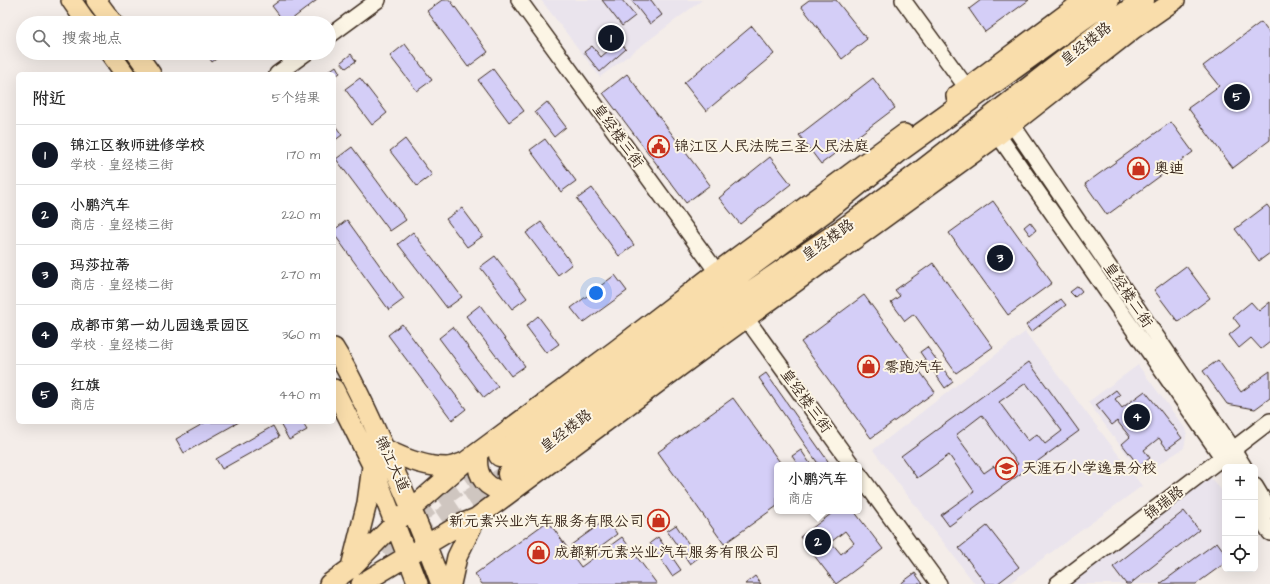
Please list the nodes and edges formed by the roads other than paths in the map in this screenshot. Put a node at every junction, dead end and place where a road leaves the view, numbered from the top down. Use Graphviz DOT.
graph roads {
  1 [pos="71,0"];
  2 [pos="96,0"];
  3 [pos="378,0"];
  4 [pos="519,0"];
  5 [pos="903,0"];
  6 [pos="1085,0"];
  7 [pos="1108,0"];
  8 [pos="1143,0"];
  9 [pos="1150,0"];
  10 [pos="1175,0"];
  11 [pos="83,16"];
  12 [pos="108,16"];
  13 [pos="1132,30"];
  14 [pos="336,31"];
  15 [pos="115,60"];
  16 [pos="141,60"];
  17 [pos="296,60"];
  18 [pos="124,72"];
  19 [pos="150,72"];
  20 [pos="280,72"];
  21 [pos="968,88"];
  22 [pos="1005,130"];
  23 [pos="901,149"];
  24 [pos="822,195"];
  25 [pos="850,225"];
  26 [pos="813,270"];
  27 [pos="717,272"];
  28 [pos="746,318"];
  29 [pos="336,352"];
  30 [pos="336,393"];
  31 [pos="1270,420"];
  32 [pos="385,449"];
  33 [pos="471,458"];
  34 [pos="1228,458"];
  35 [pos="850,462"];
  36 [pos="1239,464"];
  37 [pos="372,465"];
  38 [pos="506,474"];
  39 [pos="862,478"];
  40 [pos="1258,491"];
  41 [pos="412,508"];
  42 [pos="1270,511"];
  43 [pos="1258,514"];
  44 [pos="476,518"];
  45 [pos="394,524"];
  46 [pos="1270,533"];
  47 [pos="427,545"];
  48 [pos="408,556"];
  49 [pos="351,568"];
  50 [pos="329,584"];
  51 [pos="361,584"];
  52 [pos="418,584"];
  53 [pos="441,584"];
  54 [pos="451,584"];
  55 [pos="939,584"];
  56 [pos="1057,584"];
  1 -- 11 [label="main road"];
  2 -- 12 [label="main road"];
  3 -- 14 [label="street"];
  4 -- 27 [label="street, 皇经楼三街"];
  5 -- 21 [label="street"];
  6 -- 21 [label="main road"];
  7 -- 23 [label="highway, 皇经楼路"];
  8 -- 25 [label="highway, 皇经楼路"];
  9 -- 13 [label="main road"];
  10 -- 13 [label="main road"];
  13 -- 22 [label="main road"];
  15 -- 18 [label="main road"];
  16 -- 19 [label="main road"];
  17 -- 20 [label="street"];
  21 -- 24 [label="main road"];
  22 -- 26 [label="main road"];
  22 -- 34 [label="street, 皇经楼二街"];
  23 -- 24 [label="highway"];
  23 -- 38 [label="highway, 皇经楼路"];
  24 -- 27 [label="main road"];
  25 -- 26 [label="highway"];
  25 -- 38 [label="highway, 皇经楼路"];
  26 -- 28 [label="main road"];
  27 -- 33 [label="main road"];
  28 -- 35 [label="street, 皇经楼三街"];
  28 -- 38 [label="main road"];
  29 -- 32 [label="main road, 锦江大道"];
  30 -- 37 [label="main road, 锦江大道"];
  31 -- 34 [label="street, 锦瑞路"];
  32 -- 33 [label="main road"];
  32 -- 41 [label="main road, 锦江大道"];
  33 -- 38 [label="main road"];
  33 -- 41 [label="main road"];
  34 -- 36 [label="street, 皇经楼二街"];
  34 -- 56 [label="street, 锦瑞路"];
  37 -- 45 [label="main road, 锦江大道"];
  37 -- 49 [label="main road"];
  38 -- 44 [label="main road"];
  39 -- 55 [label="street"];
  40 -- 42 [label="street"];
  41 -- 45 [label="main road"];
  41 -- 47 [label="main road, 锦江大道"];
  43 -- 46 [label="street"];
  44 -- 47 [label="main road"];
  44 -- 54 [label="main road"];
  45 -- 48 [label="main road, 锦江大道"];
  45 -- 49 [label="main road"];
  47 -- 48 [label="main road"];
  47 -- 53 [label="main road, 锦江大道"];
  48 -- 51 [label="main road"];
  48 -- 52 [label="main road, 锦江大道"];
  49 -- 50 [label="main road"];
}
